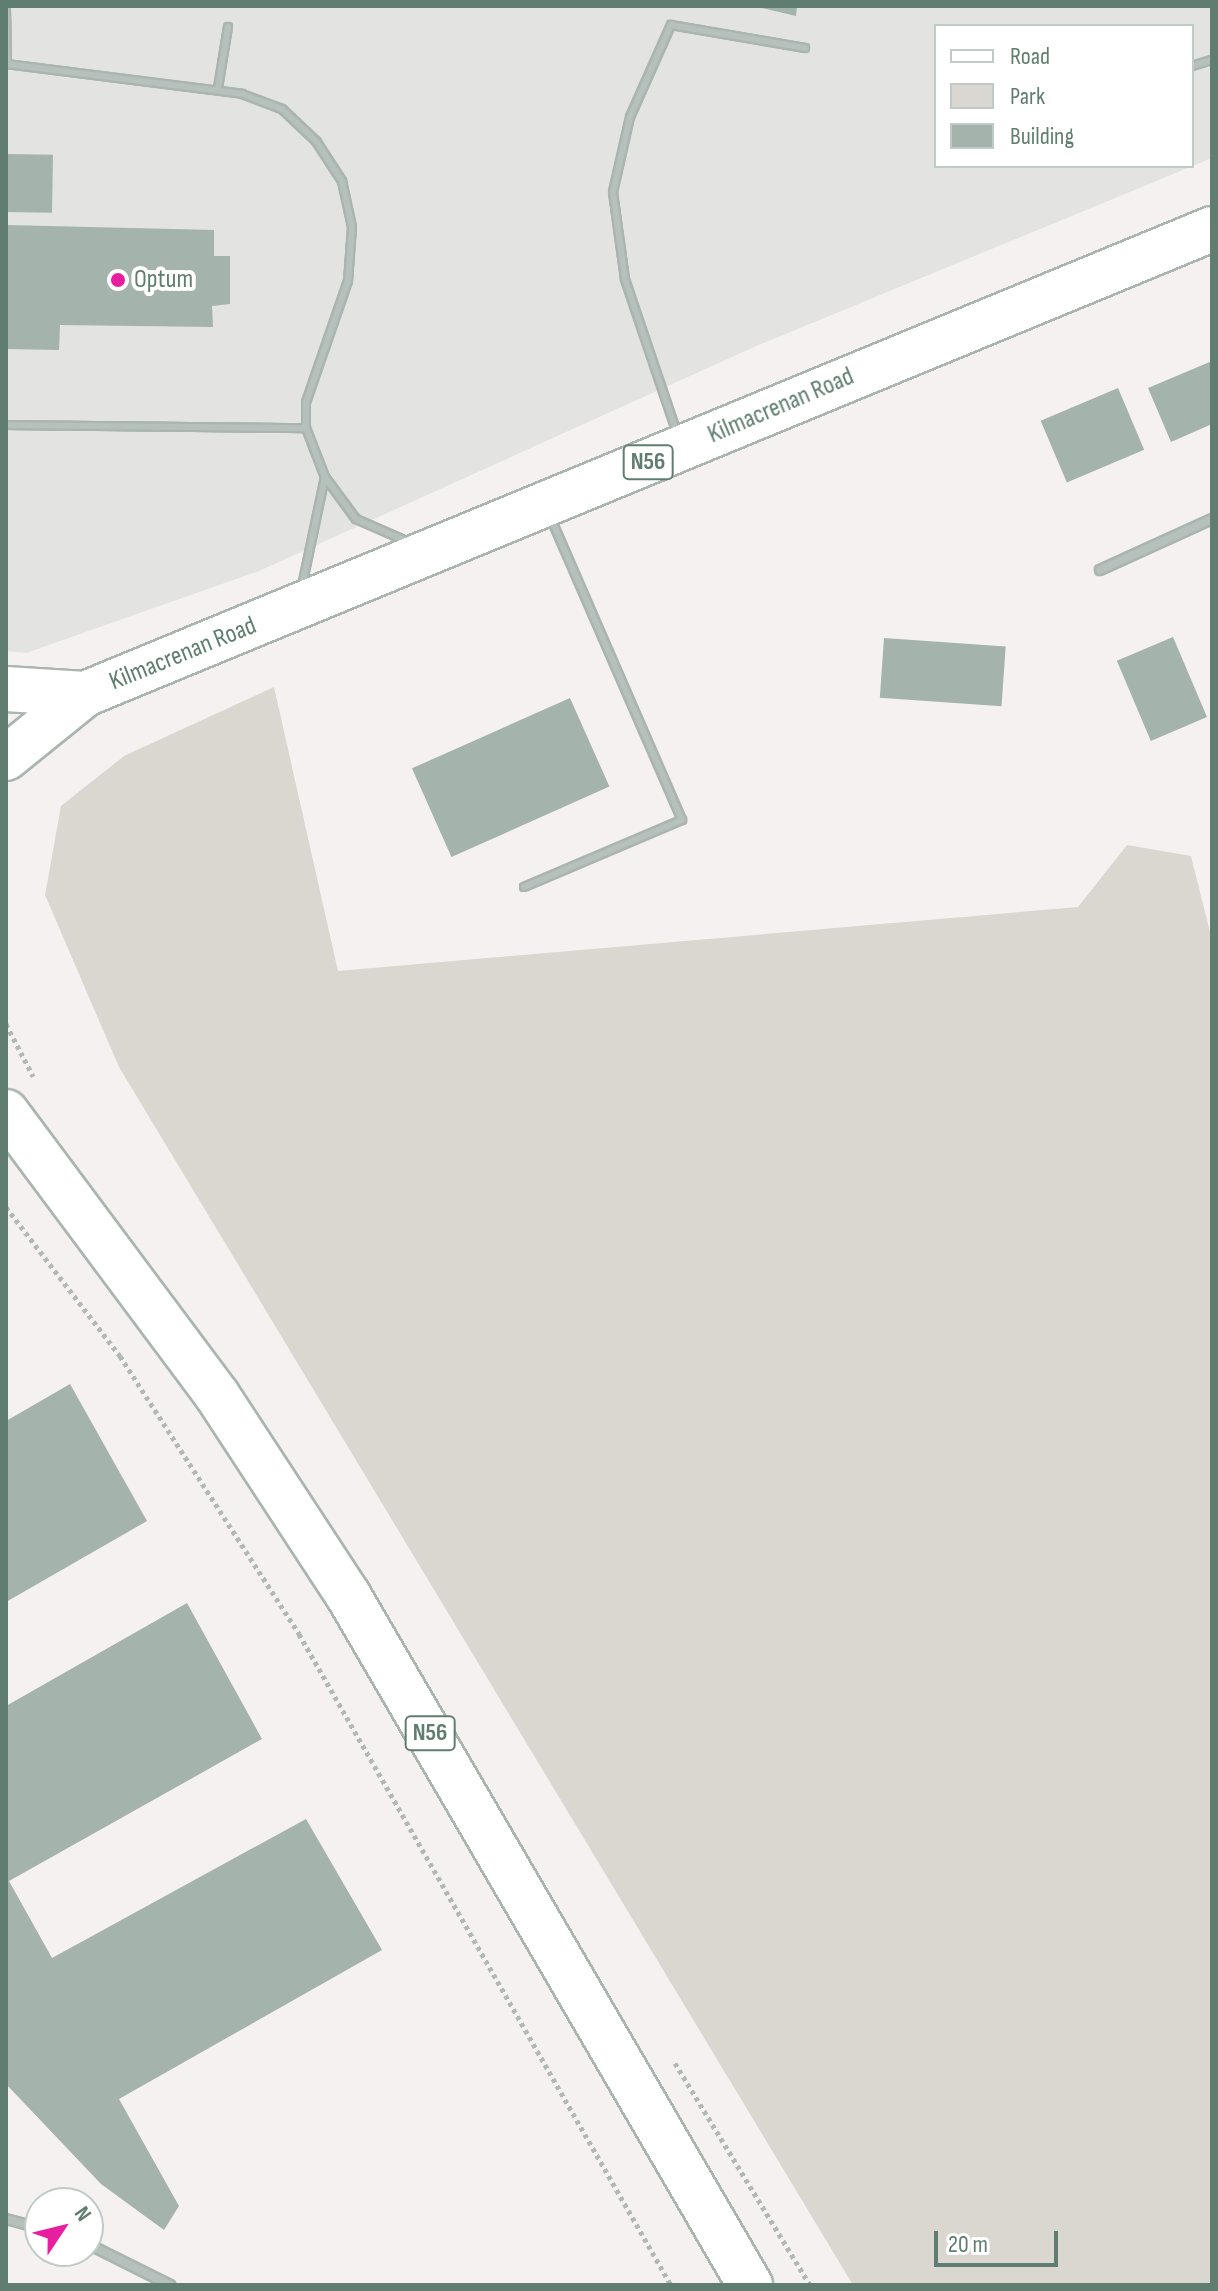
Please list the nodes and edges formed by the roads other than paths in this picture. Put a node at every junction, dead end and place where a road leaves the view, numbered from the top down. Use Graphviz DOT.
graph roads {
  1 [pos="6,8"];
  2 [pos="228,27"];
  3 [pos="805,48"];
  4 [pos="7,64"];
  5 [pos="218,88"];
  6 [pos="1212,229"];
  7 [pos="6,425"];
  8 [pos="306,428"];
  9 [pos="683,447"];
  10 [pos="325,477"];
  11 [pos="545,504"];
  12 [pos="1211,521"];
  13 [pos="429,551"];
  14 [pos="1100,570"];
  15 [pos="293,609"];
  16 [pos="6,689"];
  17 [pos="85,694"];
  18 [pos="6,758"];
  19 [pos="524,887"];
  20 [pos="6,1112"];
  21 [pos="104,2252"];
  22 [pos="170,2285"];
  23 [pos="750,2285"];
  1 -- 4 [label="lane"];
  2 -- 5 [label="lane"];
  3 -- 9 [label="lane"];
  4 -- 5 [label="lane"];
  5 -- 8 [label="lane"];
  6 -- 9 [label="main road, Kilmacrenan Road / N56"];
  7 -- 8 [label="lane"];
  8 -- 10 [label="lane"];
  9 -- 11 [label="main road, Kilmacrenan Road / N56"];
  10 -- 13 [label="lane"];
  10 -- 15 [label="lane"];
  11 -- 13 [label="main road, Kilmacrenan Road / N56"];
  11 -- 19 [label="lane"];
  12 -- 14 [label="street"];
  13 -- 15 [label="main road, Kilmacrenan Road / N56"];
  15 -- 17 [label="main road, Kilmacrenan Road / N56"];
  16 -- 17 [label="main road, N56"];
  17 -- 18 [label="main road, N56"];
  20 -- 23 [label="main road, N56"];
  21 -- 22 [label="street"];
}
